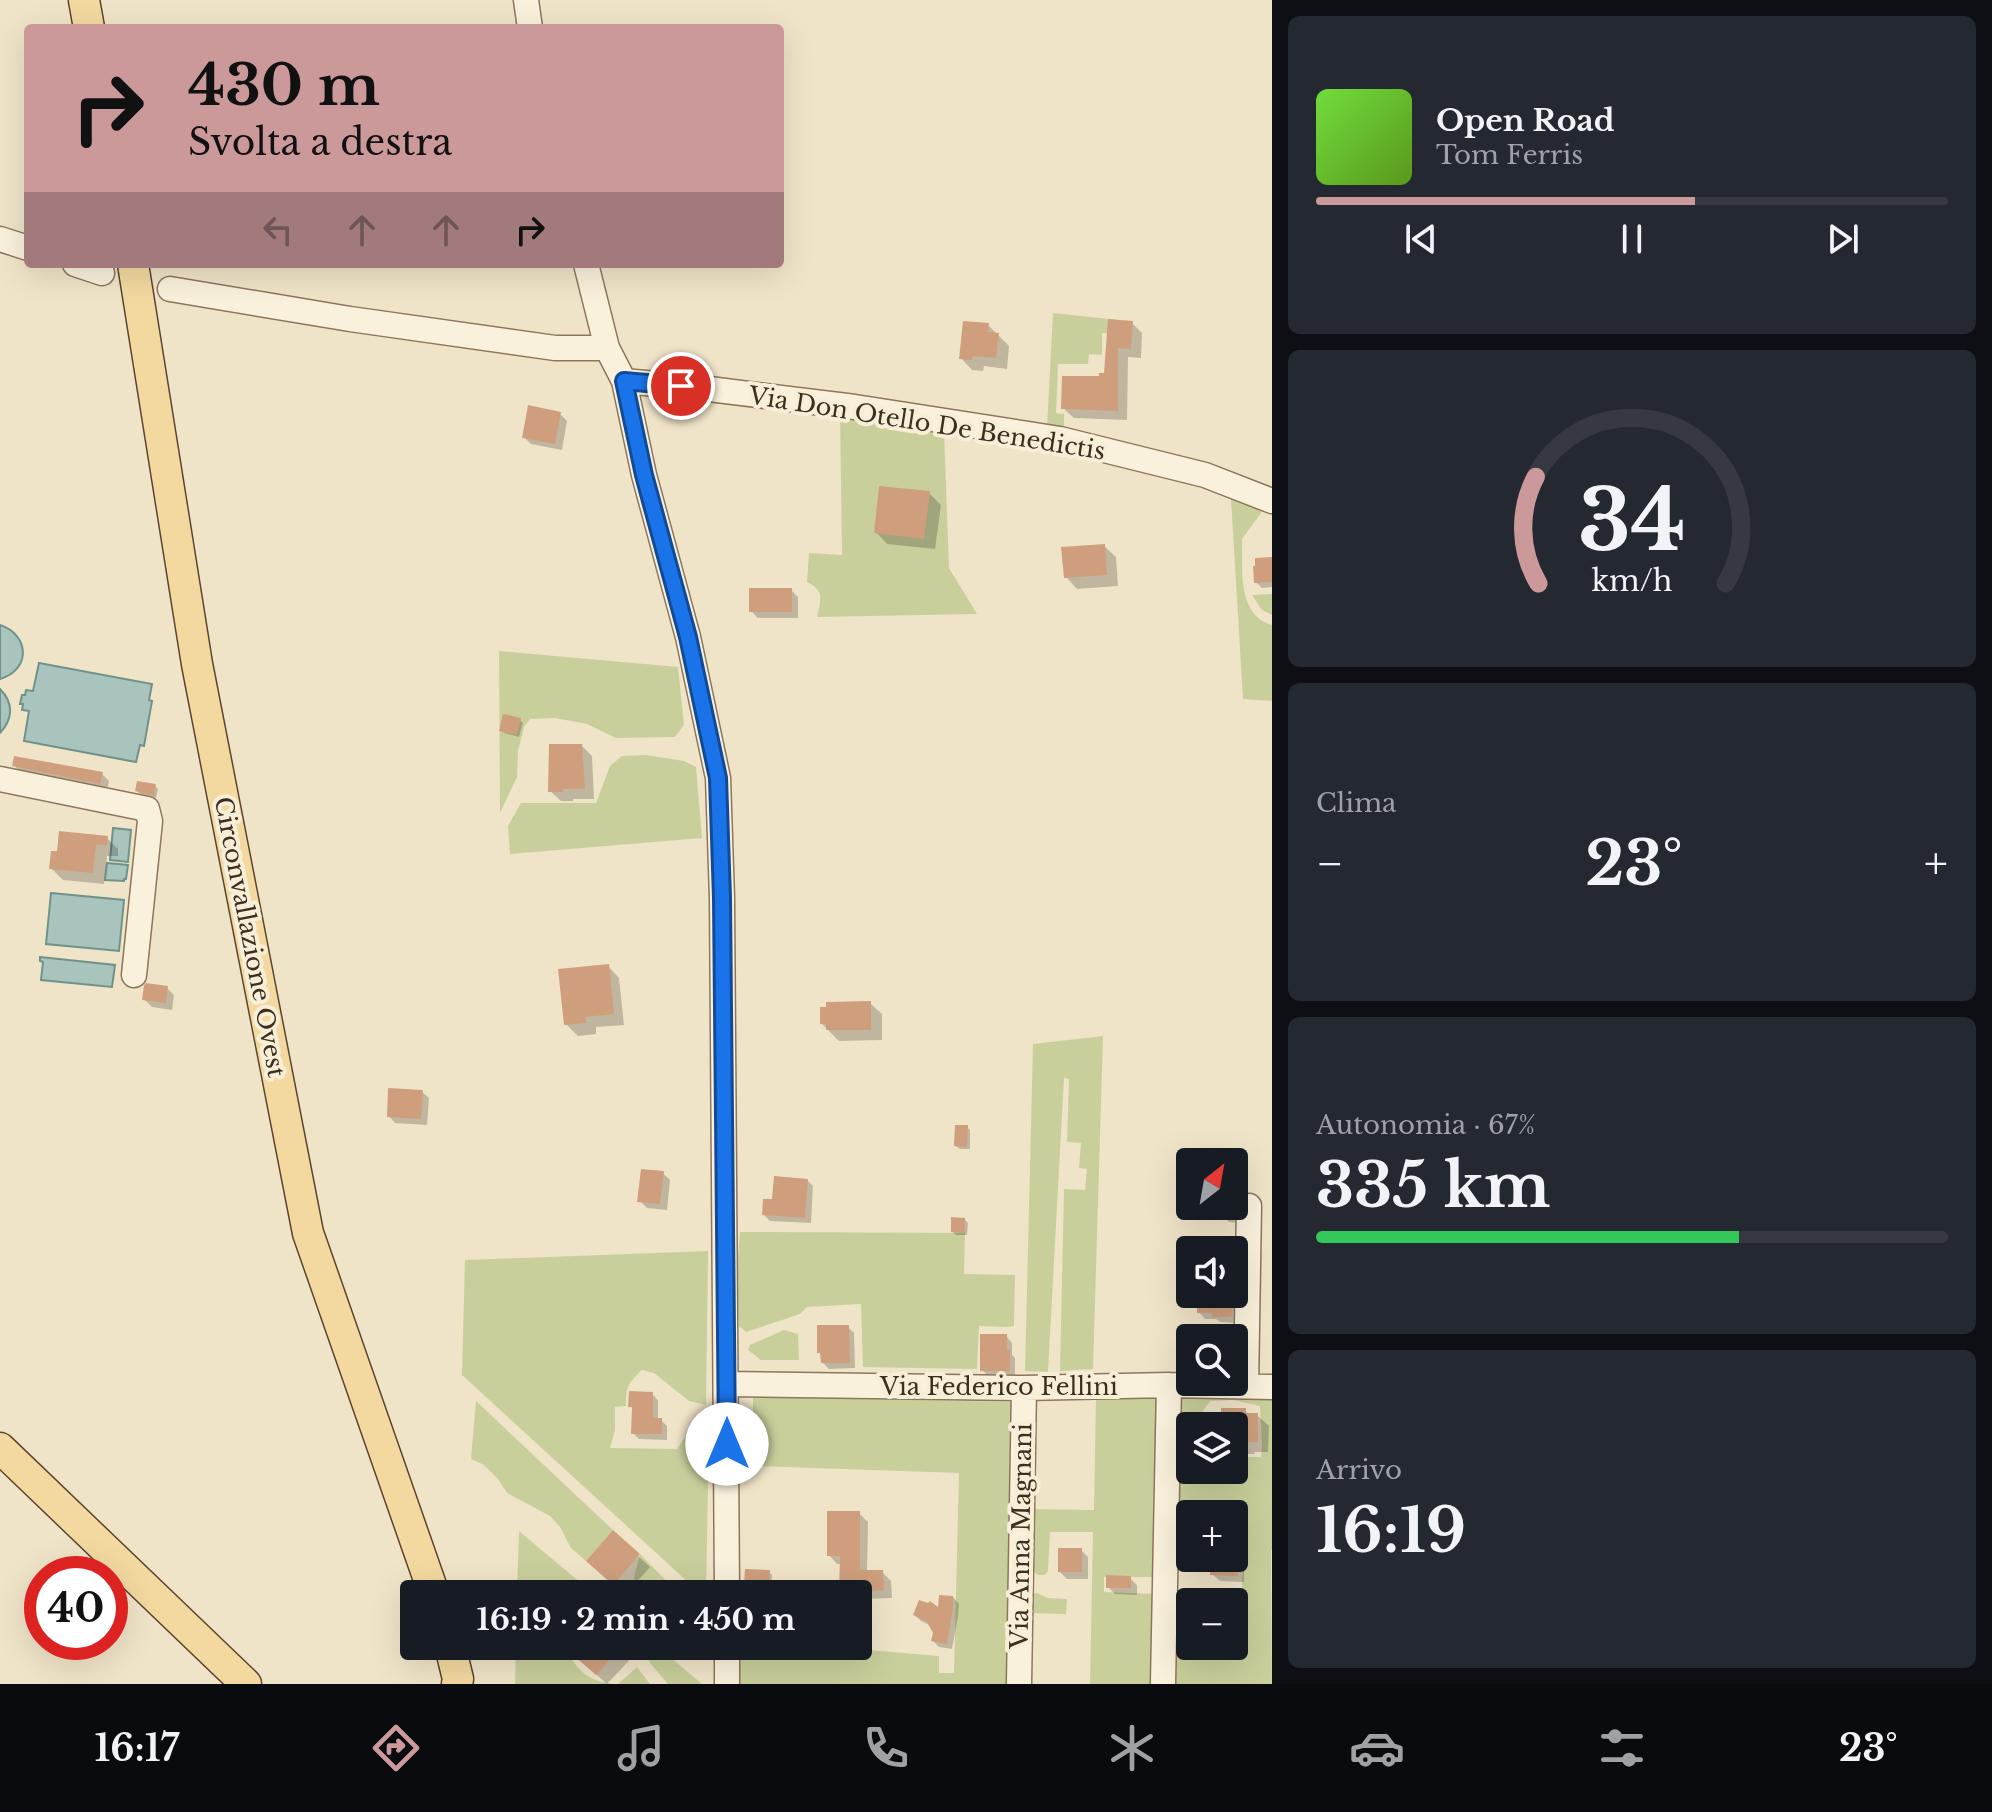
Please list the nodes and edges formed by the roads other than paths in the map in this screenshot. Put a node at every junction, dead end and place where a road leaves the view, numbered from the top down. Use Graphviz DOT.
graph roads {
  1 [pos="84,0"];
  2 [pos="526,0"];
  3 [pos="88,24"];
  4 [pos="529,24"];
  5 [pos="0,239"];
  6 [pos="24,247"];
  7 [pos="87,268"];
  8 [pos="134,268"];
  9 [pos="587,268"];
  10 [pos="102,273"];
  11 [pos="170,289"];
  12 [pos="607,348"];
  13 [pos="624,381"];
  14 [pos="1272,501"];
  15 [pos="0,779"];
  16 [pos="134,975"];
  17 [pos="1249,1206"];
  18 [pos="1247,1324"];
  19 [pos="727,1384"];
  20 [pos="1169,1385"];
  21 [pos="1176,1385"];
  22 [pos="1248,1386"];
  23 [pos="1272,1387"];
  24 [pos="1024,1388"];
  25 [pos="0,1448"];
  26 [pos="429,1580"];
  27 [pos="727,1580"];
  28 [pos="453,1660"];
  29 [pos="727,1660"];
  30 [pos="246,1684"];
  31 [pos="457,1684"];
  32 [pos="727,1684"];
  33 [pos="1019,1684"];
  34 [pos="1163,1684"];
  1 -- 3 [label="main road"];
  2 -- 4 [label="street"];
  5 -- 6 [label="street"];
  7 -- 10 [label="street"];
  8 -- 26 [label="main road, Circonvallazione Ovest"];
  9 -- 12 [label="street"];
  11 -- 12 [label="street"];
  12 -- 13 [label="street"];
  13 -- 14 [label="street, Via Don Otello De Benedictis"];
  13 -- 19 [label="street"];
  15 -- 16 [label="street"];
  17 -- 18 [label="street"];
  19 -- 24 [label="street, Via Federico Fellini"];
  19 -- 27 [label="street"];
  20 -- 21 [label="street, Via Federico Fellini"];
  20 -- 24 [label="street, Via Federico Fellini"];
  20 -- 34 [label="street"];
  22 -- 23 [label="street, Via Federico Fellini"];
  24 -- 33 [label="street, Via Anna Magnani"];
  25 -- 30 [label="main road"];
  28 -- 31 [label="main road"];
  29 -- 32 [label="street"];
}
